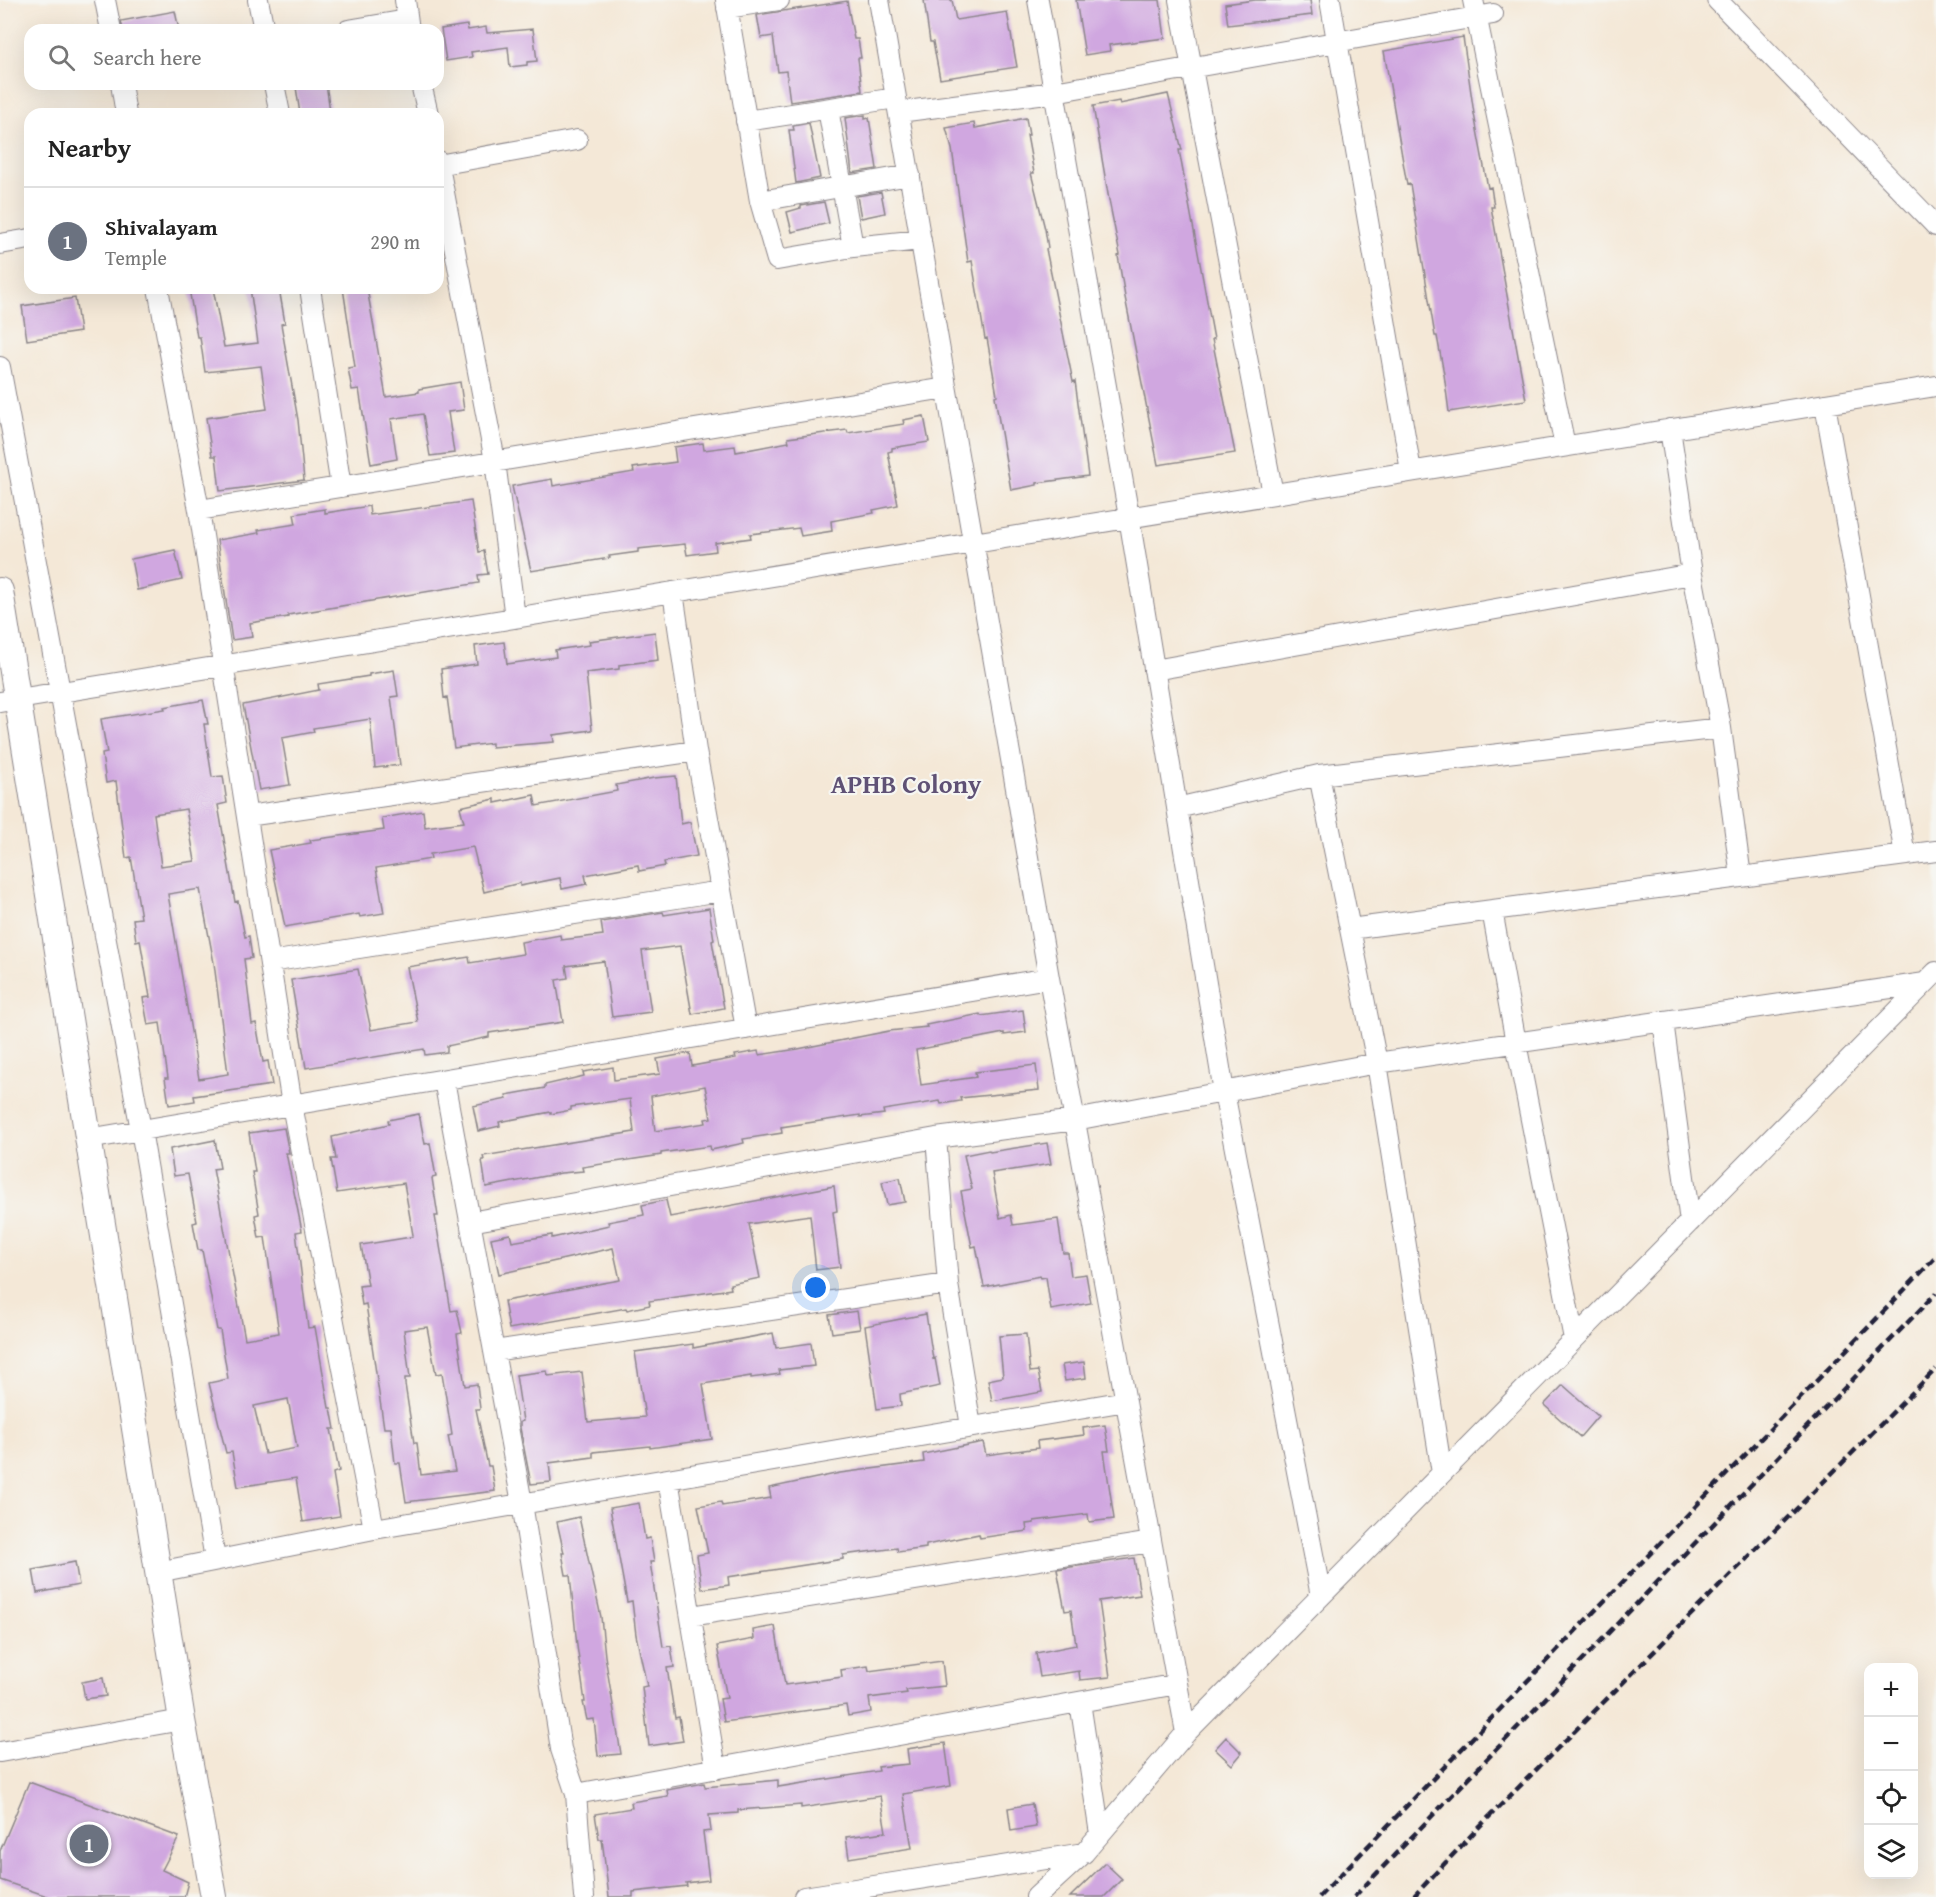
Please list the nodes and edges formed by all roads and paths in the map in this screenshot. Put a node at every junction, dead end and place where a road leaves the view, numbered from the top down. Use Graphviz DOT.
graph roads {
  1 [pos="105,0"];
  2 [pos="258,0"];
  3 [pos="405,0"];
  4 [pos="779,0"];
  5 [pos="879,0"];
  6 [pos="1038,0"];
  7 [pos="1179,0"];
  8 [pos="1330,0"];
  9 [pos="1717,0"];
  10 [pos="726,4"];
  11 [pos="1482,10"];
  12 [pos="110,24"];
  13 [pos="263,24"];
  14 [pos="408,24"];
  15 [pos="1337,42"];
  16 [pos="1191,68"];
  17 [pos="122,90"];
  18 [pos="275,90"];
  19 [pos="422,90"];
  20 [pos="1054,92"];
  21 [pos="897,105"];
  22 [pos="125,108"];
  23 [pos="279,108"];
  24 [pos="427,108"];
  25 [pos="828,109"];
  26 [pos="746,121"];
  27 [pos="577,140"];
  28 [pos="444,163"];
  29 [pos="910,175"];
  30 [pos="842,188"];
  31 [pos="444,195"];
  32 [pos="760,201"];
  33 [pos="1936,226"];
  34 [pos="24,240"];
  35 [pos="921,240"];
  36 [pos="0,244"];
  37 [pos="853,247"];
  38 [pos="159,294"];
  39 [pos="311,294"];
  40 [pos="0,367"];
  41 [pos="1936,386"];
  42 [pos="946,388"];
  43 [pos="1825,404"];
  44 [pos="1670,429"];
  45 [pos="1565,446"];
  46 [pos="495,462"];
  47 [pos="1411,471"];
  48 [pos="341,487"];
  49 [pos="1273,494"];
  50 [pos="199,510"];
  51 [pos="1129,518"];
  52 [pos="974,543"];
  53 [pos="1692,574"];
  54 [pos="0,591"];
  55 [pos="673,592"];
  56 [pos="515,618"];
  57 [pos="223,666"];
  58 [pos="1154,670"];
  59 [pos="59,692"];
  60 [pos="9,701"];
  61 [pos="1721,729"];
  62 [pos="696,751"];
  63 [pos="1319,775"];
  64 [pos="1177,808"];
  65 [pos="247,816"];
  66 [pos="1936,851"];
  67 [pos="1905,855"];
  68 [pos="1742,877"];
  69 [pos="721,891"];
  70 [pos="1492,910"];
  71 [pos="1350,929"];
  72 [pos="270,962"];
  73 [pos="1049,978"];
  74 [pos="1930,978"];
  75 [pos="1663,1022"];
  76 [pos="746,1029"];
  77 [pos="1516,1043"];
  78 [pos="1377,1063"];
  79 [pos="444,1080"];
  80 [pos="1224,1092"];
  81 [pos="292,1105"];
  82 [pos="1075,1120"];
  83 [pos="141,1130"];
  84 [pos="936,1138"];
  85 [pos="88,1139"];
  86 [pos="470,1222"];
  87 [pos="1690,1222"];
  88 [pos="948,1284"];
  89 [pos="1574,1339"];
  90 [pos="494,1351"];
  91 [pos="1126,1401"];
  92 [pos="971,1427"];
  93 [pos="1442,1473"];
  94 [pos="668,1479"];
  95 [pos="522,1503"];
  96 [pos="374,1529"];
  97 [pos="1151,1542"];
  98 [pos="215,1559"];
  99 [pos="158,1572"];
  100 [pos="1321,1596"];
  101 [pos="691,1616"];
  102 [pos="1177,1684"];
  103 [pos="1080,1702"];
  104 [pos="182,1720"];
  105 [pos="1186,1733"];
  106 [pos="0,1752"];
  107 [pos="716,1769"];
  108 [pos="576,1794"];
  109 [pos="1100,1834"];
  110 [pos="1084,1853"];
  111 [pos="214,1897"];
  112 [pos="584,1897"];
  113 [pos="804,1897"];
  114 [pos="1036,1897"];
  1 -- 12 [label="street"];
  2 -- 13 [label="street"];
  3 -- 14 [label="street"];
  4 -- 10 [label="street"];
  5 -- 21 [label="street"];
  6 -- 20 [label="street"];
  7 -- 16 [label="street"];
  8 -- 15 [label="street"];
  9 -- 33 [label="street"];
  10 -- 26 [label="street"];
  11 -- 15 [label="street"];
  11 -- 45 [label="street"];
  15 -- 16 [label="street"];
  15 -- 47 [label="street"];
  16 -- 20 [label="street"];
  16 -- 49 [label="street"];
  17 -- 22 [label="street"];
  18 -- 23 [label="street"];
  19 -- 24 [label="street"];
  20 -- 21 [label="street"];
  20 -- 51 [label="street"];
  21 -- 25 [label="street"];
  21 -- 29 [label="street"];
  25 -- 26 [label="street"];
  25 -- 30 [label="street"];
  26 -- 32 [label="street"];
  27 -- 28 [label="street"];
  29 -- 30 [label="street"];
  29 -- 35 [label="street"];
  30 -- 32 [label="street"];
  30 -- 37 [label="street"];
  31 -- 46 [label="street"];
  32 -- 37 [label="street"];
  34 -- 36 [label="street"];
  35 -- 37 [label="street"];
  35 -- 42 [label="street"];
  38 -- 50 [label="street"];
  39 -- 48 [label="street"];
  40 -- 59 [label="street"];
  41 -- 43 [label="street"];
  42 -- 46 [label="street"];
  42 -- 52 [label="street"];
  43 -- 44 [label="street"];
  43 -- 67 [label="street"];
  44 -- 45 [label="street"];
  44 -- 53 [label="street"];
  45 -- 47 [label="street"];
  46 -- 48 [label="street"];
  46 -- 56 [label="street"];
  47 -- 49 [label="street"];
  48 -- 50 [label="street"];
  49 -- 51 [label="street"];
  50 -- 57 [label="street"];
  51 -- 52 [label="street"];
  51 -- 58 [label="street"];
  52 -- 55 [label="street"];
  52 -- 73 [label="street"];
  53 -- 58 [label="street"];
  53 -- 61 [label="street"];
  54 -- 60 [label="street"];
  55 -- 56 [label="street"];
  55 -- 62 [label="street"];
  56 -- 57 [label="street"];
  57 -- 59 [label="street"];
  57 -- 65 [label="street"];
  58 -- 64 [label="street"];
  59 -- 60 [label="street"];
  59 -- 83 [label="street"];
  60 -- 85 [label="street"];
  61 -- 63 [label="street"];
  61 -- 68 [label="street"];
  62 -- 65 [label="street"];
  62 -- 69 [label="street"];
  63 -- 64 [label="street"];
  63 -- 71 [label="street"];
  64 -- 80 [label="street"];
  65 -- 72 [label="street"];
  66 -- 67 [label="street"];
  67 -- 68 [label="street"];
  68 -- 70 [label="street"];
  69 -- 72 [label="street"];
  69 -- 76 [label="street"];
  70 -- 71 [label="street"];
  70 -- 77 [label="street"];
  71 -- 78 [label="street"];
  72 -- 81 [label="street"];
  73 -- 76 [label="street"];
  73 -- 82 [label="street"];
  74 -- 75 [label="street"];
  74 -- 87 [label="street"];
  75 -- 77 [label="street"];
  75 -- 87 [label="street"];
  76 -- 79 [label="street"];
  77 -- 78 [label="street"];
  77 -- 89 [label="street"];
  78 -- 80 [label="street"];
  78 -- 93 [label="street"];
  79 -- 81 [label="street"];
  79 -- 86 [label="street"];
  80 -- 82 [label="street"];
  80 -- 100 [label="street"];
  81 -- 83 [label="street"];
  81 -- 96 [label="street"];
  82 -- 84 [label="street"];
  82 -- 91 [label="street"];
  83 -- 85 [label="street"];
  83 -- 98 [label="street"];
  84 -- 86 [label="street"];
  84 -- 88 [label="street"];
  85 -- 99 [label="street"];
  86 -- 90 [label="street"];
  87 -- 89 [label="street"];
  88 -- 90 [label="street"];
  88 -- 92 [label="street"];
  89 -- 93 [label="street"];
  90 -- 95 [label="street"];
  91 -- 92 [label="street"];
  91 -- 97 [label="street"];
  92 -- 94 [label="street"];
  93 -- 100 [label="street"];
  94 -- 95 [label="street"];
  94 -- 101 [label="street"];
  95 -- 96 [label="street"];
  95 -- 108 [label="street"];
  96 -- 98 [label="street"];
  97 -- 101 [label="street"];
  97 -- 102 [label="street"];
  98 -- 99 [label="street"];
  99 -- 104 [label="street"];
  100 -- 105 [label="street"];
  101 -- 107 [label="street"];
  102 -- 103 [label="street"];
  102 -- 105 [label="street"];
  103 -- 107 [label="street"];
  103 -- 109 [label="street"];
  104 -- 106 [label="street"];
  104 -- 111 [label="street"];
  105 -- 109 [label="street"];
  107 -- 108 [label="street"];
  108 -- 112 [label="street"];
  109 -- 110 [label="street"];
  110 -- 113 [label="street"];
  110 -- 114 [label="street"];
}
